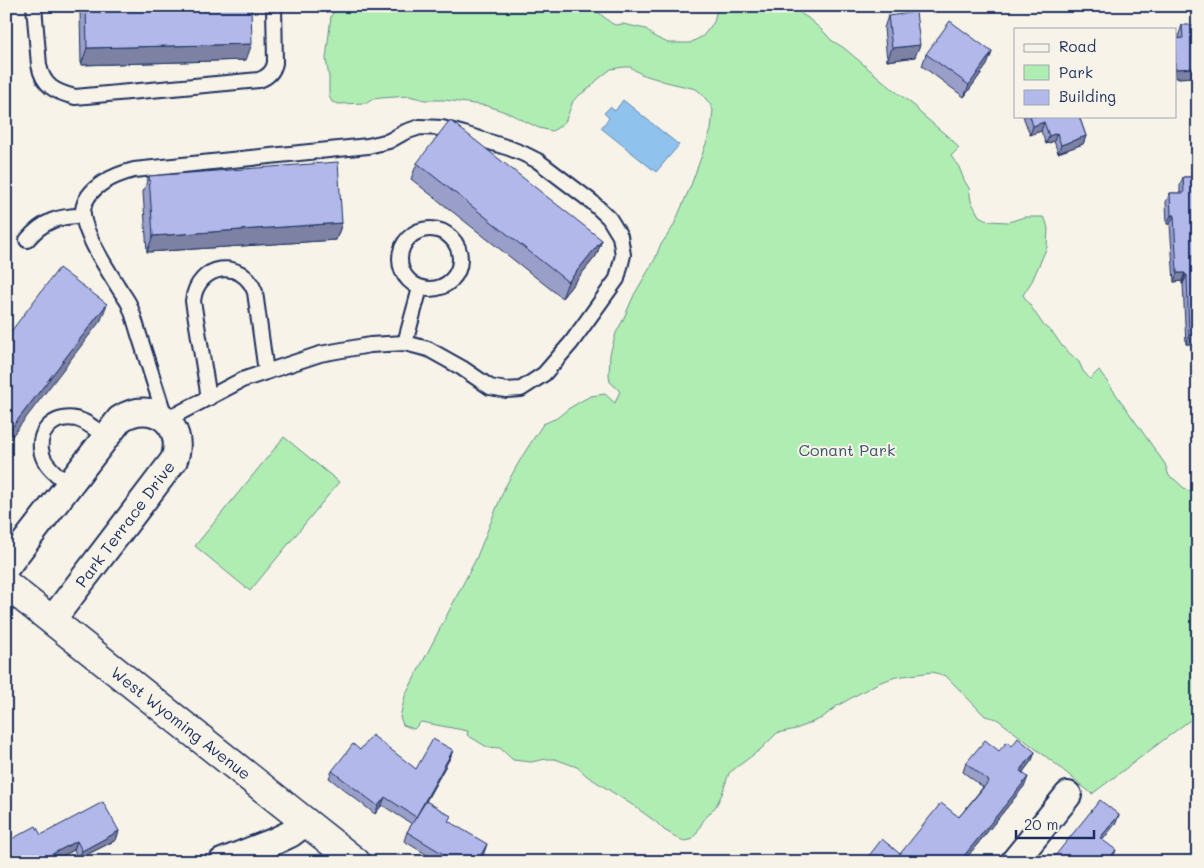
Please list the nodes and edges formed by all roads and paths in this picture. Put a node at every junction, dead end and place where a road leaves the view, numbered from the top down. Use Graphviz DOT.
graph roads {
  1 [pos="34,6"];
  2 [pos="274,6"];
  3 [pos="82,216"];
  4 [pos="27,240"];
  5 [pos="420,288"];
  6 [pos="405,343"];
  7 [pos="266,372"];
  8 [pos="209,398"];
  9 [pos="166,420"];
  10 [pos="106,437"];
  11 [pos="69,485"];
  12 [pos="6,567"];
  13 [pos="6,584"];
  14 [pos="52,620"];
  15 [pos="1068,794"];
  16 [pos="306,822"];
  17 [pos="222,862"];
  18 [pos="356,862"];
  19 [pos="1014,862"];
  1 -- 2 [label="lane"];
  3 -- 4 [label="lane"];
  3 -- 6 [label="lane"];
  3 -- 9 [label="lane"];
  5 -- 5 [label="lane"];
  5 -- 6 [label="lane"];
  6 -- 7 [label="lane"];
  7 -- 8 [label="lane"];
  7 -- 8 [label="lane"];
  8 -- 9 [label="lane"];
  9 -- 10 [label="street"];
  9 -- 14 [label="street, Park Terrace Drive"];
  10 -- 11 [label="street"];
  10 -- 11 [label="lane"];
  11 -- 12 [label="street"];
  13 -- 14 [label="main road, West Wyoming Avenue"];
  14 -- 16 [label="main road, West Wyoming Avenue"];
  15 -- 19 [label="street"];
  16 -- 17 [label="street"];
  16 -- 18 [label="main road, West Wyoming Avenue"];
}
